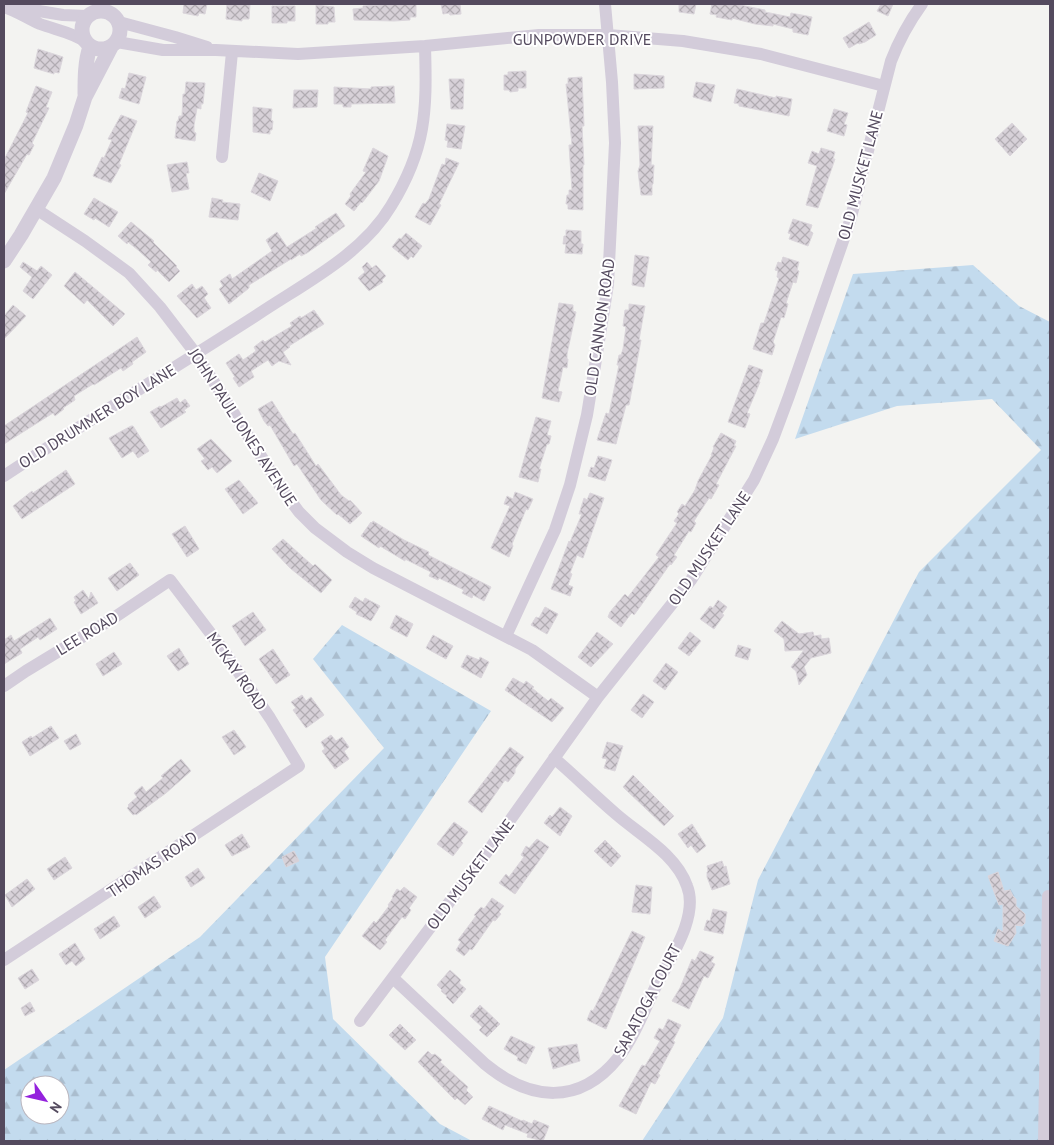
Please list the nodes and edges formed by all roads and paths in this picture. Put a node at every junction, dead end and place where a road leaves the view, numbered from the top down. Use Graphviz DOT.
graph roads {
  1 [pos="605,4"];
  2 [pos="922,4"];
  3 [pos="9,8"];
  4 [pos="91,11"];
  5 [pos="116,14"];
  6 [pos="608,35"];
  7 [pos="88,44"];
  8 [pos="114,45"];
  9 [pos="426,46"];
  10 [pos="216,50"];
  11 [pos="232,52"];
  12 [pos="884,86"];
  13 [pos="85,97"];
  14 [pos="222,157"];
  15 [pos="36,209"];
  16 [pos="4,261"];
  17 [pos="196,354"];
  18 [pos="4,476"];
  19 [pos="170,580"];
  20 [pos="506,636"];
  21 [pos="4,686"];
  22 [pos="598,697"];
  23 [pos="554,758"];
  24 [pos="299,766"];
  25 [pos="1048,896"];
  26 [pos="4,960"];
  27 [pos="393,978"];
  28 [pos="360,1021"];
  29 [pos="1044,1141"];
  1 -- 6 [label="street, OLD CANNON ROAD"];
  2 -- 12 [label="street, OLD MUSKET LANE"];
  3 -- 4 [label="street"];
  3 -- 7 [label="street"];
  4 -- 5 [label="street"];
  4 -- 7 [label="street"];
  5 -- 8 [label="street"];
  5 -- 10 [label="street, GUNPOWDER DRIVE"];
  6 -- 9 [label="street, GUNPOWDER DRIVE"];
  6 -- 12 [label="street, GUNPOWDER DRIVE"];
  6 -- 20 [label="street, OLD CANNON ROAD"];
  7 -- 8 [label="street"];
  7 -- 13 [label="street"];
  8 -- 10 [label="street, GUNPOWDER DRIVE"];
  8 -- 13 [label="street"];
  9 -- 11 [label="street, GUNPOWDER DRIVE"];
  9 -- 17 [label="street, OLD DRUMMER BOY LANE"];
  10 -- 11 [label="street, GUNPOWDER DRIVE"];
  11 -- 14 [label="street"];
  12 -- 22 [label="street, OLD MUSKET LANE"];
  13 -- 15 [label="street"];
  15 -- 16 [label="street"];
  15 -- 17 [label="street, JOHN PAUL JONES AVENUE"];
  17 -- 18 [label="street, OLD DRUMMER BOY LANE"];
  17 -- 20 [label="street, JOHN PAUL JONES AVENUE"];
  19 -- 21 [label="street, LEE ROAD"];
  19 -- 24 [label="street, MCKAY ROAD"];
  20 -- 22 [label="street, JOHN PAUL JONES AVENUE"];
  22 -- 23 [label="street, OLD MUSKET LANE"];
  23 -- 27 [label="street, OLD MUSKET LANE"];
  23 -- 27 [label="street, SARATOGA COURT"];
  24 -- 26 [label="street, THOMAS ROAD"];
  25 -- 29 [label="street"];
  27 -- 28 [label="street, OLD MUSKET LANE"];
}
